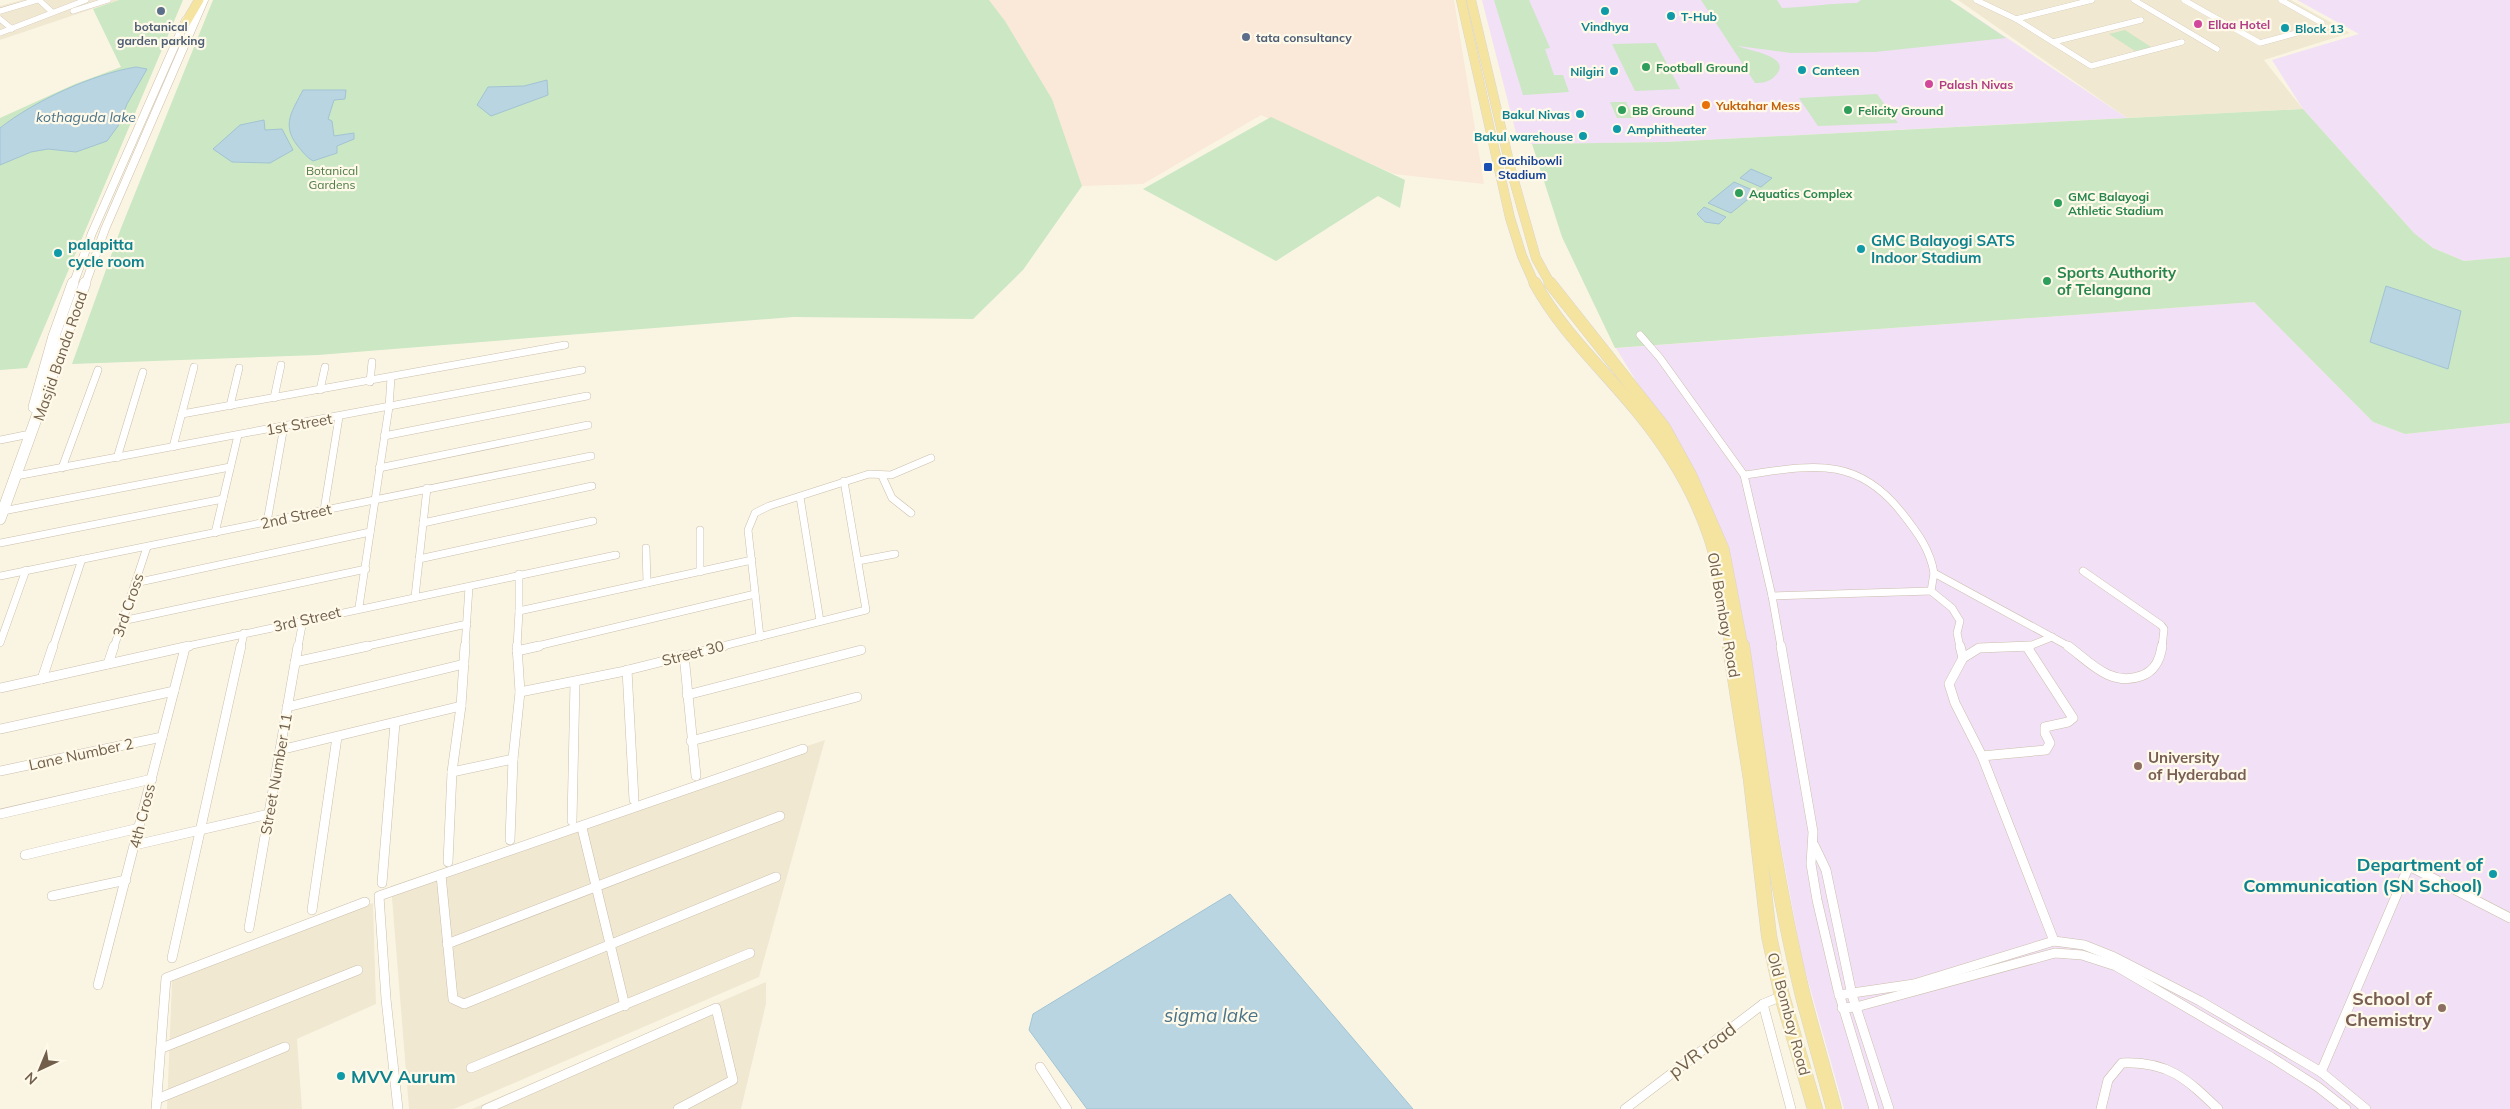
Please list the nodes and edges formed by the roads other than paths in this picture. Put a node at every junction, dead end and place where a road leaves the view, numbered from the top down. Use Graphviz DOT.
graph roads {
  1 [pos="38,0"];
  2 [pos="86,0"];
  3 [pos="108,0"];
  4 [pos="194,0"];
  5 [pos="199,0"];
  6 [pos="204,0"];
  7 [pos="1461,0"];
  8 [pos="1471,0"];
  9 [pos="1976,0"];
  10 [pos="2092,0"];
  11 [pos="2134,0"];
  12 [pos="2184,0"];
  13 [pos="2281,0"];
  14 [pos="0,11"];
  15 [pos="73,11"];
  16 [pos="52,12"];
  17 [pos="0,19"];
  18 [pos="2016,19"];
  19 [pos="2141,20"];
  20 [pos="12,29"];
  21 [pos="182,29"];
  22 [pos="0,33"];
  23 [pos="2053,42"];
  24 [pos="2182,42"];
  25 [pos="2217,50"];
  26 [pos="1501,156"];
  27 [pos="1640,335"];
  28 [pos="565,345"];
  29 [pos="62,347"];
  30 [pos="51,349"];
  31 [pos="372,362"];
  32 [pos="281,365"];
  33 [pos="194,367"];
  34 [pos="325,367"];
  35 [pos="239,368"];
  36 [pos="98,370"];
  37 [pos="582,370"];
  38 [pos="143,372"];
  39 [pos="391,378"];
  40 [pos="370,382"];
  41 [pos="320,390"];
  42 [pos="587,396"];
  43 [pos="274,398"];
  44 [pos="230,406"];
  45 [pos="389,407"];
  46 [pos="182,414"];
  47 [pos="339,417"];
  48 [pos="588,425"];
  49 [pos="284,426"];
  50 [pos="25,435"];
  51 [pos="238,435"];
  52 [pos="384,436"];
  53 [pos="0,440"];
  54 [pos="173,447"];
  55 [pos="591,456"];
  56 [pos="117,458"];
  57 [pos="931,458"];
  58 [pos="230,466"];
  59 [pos="62,468"];
  60 [pos="379,468"];
  61 [pos="1744,475"];
  62 [pos="16,476"];
  63 [pos="882,476"];
  64 [pos="844,481"];
  65 [pos="592,486"];
  66 [pos="427,488"];
  67 [pos="800,497"];
  68 [pos="223,499"];
  69 [pos="375,499"];
  70 [pos="1,510"];
  71 [pos="324,510"];
  72 [pos="911,513"];
  73 [pos="593,521"];
  74 [pos="267,522"];
  75 [pos="424,523"];
  76 [pos="700,530"];
  77 [pos="370,532"];
  78 [pos="214,533"];
  79 [pos="0,543"];
  80 [pos="147,547"];
  81 [pos="646,548"];
  82 [pos="895,554"];
  83 [pos="616,555"];
  84 [pos="82,559"];
  85 [pos="420,559"];
  86 [pos="752,560"];
  87 [pos="858,561"];
  88 [pos="366,569"];
  89 [pos="26,570"];
  90 [pos="2083,571"];
  91 [pos="700,572"];
  92 [pos="519,574"];
  93 [pos="1934,574"];
  94 [pos="0,576"];
  95 [pos="135,583"];
  96 [pos="647,584"];
  97 [pos="470,587"];
  98 [pos="1931,591"];
  99 [pos="755,594"];
  100 [pos="1772,596"];
  101 [pos="415,597"];
  102 [pos="359,607"];
  103 [pos="519,610"];
  104 [pos="303,620"];
  105 [pos="122,621"];
  106 [pos="820,621"];
  107 [pos="467,624"];
  108 [pos="244,633"];
  109 [pos="760,637"];
  110 [pos="2052,637"];
  111 [pos="0,643"];
  112 [pos="2027,647"];
  113 [pos="185,648"];
  114 [pos="862,650"];
  115 [pos="517,651"];
  116 [pos="684,655"];
  117 [pos="1963,658"];
  118 [pos="295,662"];
  119 [pos="108,664"];
  120 [pos="464,664"];
  121 [pos="626,670"];
  122 [pos="42,679"];
  123 [pos="575,682"];
  124 [pos="0,688"];
  125 [pos="174,690"];
  126 [pos="520,692"];
  127 [pos="687,695"];
  128 [pos="857,697"];
  129 [pos="461,706"];
  130 [pos="287,707"];
  131 [pos="395,723"];
  132 [pos="0,729"];
  133 [pos="162,737"];
  134 [pos="337,737"];
  135 [pos="691,741"];
  136 [pos="803,749"];
  137 [pos="280,750"];
  138 [pos="1982,756"];
  139 [pos="513,759"];
  140 [pos="0,771"];
  141 [pos="452,772"];
  142 [pos="696,776"];
  143 [pos="152,779"];
  144 [pos="634,800"];
  145 [pos="0,814"];
  146 [pos="269,814"];
  147 [pos="780,816"];
  148 [pos="572,821"];
  149 [pos="139,828"];
  150 [pos="582,828"];
  151 [pos="199,830"];
  152 [pos="510,840"];
  153 [pos="1814,845"];
  154 [pos="135,846"];
  155 [pos="26,854"];
  156 [pos="448,862"];
  157 [pos="441,875"];
  158 [pos="776,877"];
  159 [pos="126,880"];
  160 [pos="382,883"];
  161 [pos="595,887"];
  162 [pos="52,896"];
  163 [pos="365,902"];
  164 [pos="312,910"];
  165 [pos="2510,918"];
  166 [pos="249,928"];
  167 [pos="2054,941"];
  168 [pos="447,944"];
  169 [pos="610,944"];
  170 [pos="750,953"];
  171 [pos="172,958"];
  172 [pos="358,970"];
  173 [pos="98,985"];
  174 [pos="1839,995"];
  175 [pos="1852,995"];
  176 [pos="1782,996"];
  177 [pos="1763,1004"];
  178 [pos="625,1006"];
  179 [pos="1856,1007"];
  180 [pos="1842,1008"];
  181 [pos="285,1047"];
  182 [pos="162,1048"];
  183 [pos="1040,1067"];
  184 [pos="471,1068"];
  185 [pos="2321,1072"];
  186 [pos="156,1104"];
  187 [pos="504,1105"];
  188 [pos="398,1109"];
  189 [pos="486,1109"];
  190 [pos="678,1109"];
  191 [pos="1067,1109"];
  192 [pos="1625,1109"];
  193 [pos="1791,1109"];
  194 [pos="1815,1109"];
  195 [pos="1834,1109"];
  196 [pos="1874,1109"];
  197 [pos="1889,1109"];
  198 [pos="2101,1109"];
  199 [pos="2218,1109"];
  200 [pos="2346,1109"];
  201 [pos="2366,1109"];
  1 -- 14 [label="street"];
  1 -- 16 [label="street"];
  2 -- 16 [label="street"];
  3 -- 15 [label="street"];
  4 -- 21 [label="main road, Masjid Banda Road"];
  5 -- 21 [label="main road"];
  6 -- 29 [label="main road, Masjid Banda Road"];
  7 -- 26 [label="main road, Old Bombay Road"];
  8 -- 26 [label="main road, Old Bombay Road"];
  9 -- 18 [label="street"];
  10 -- 18 [label="street"];
  11 -- 25 [label="street"];
  12 -- 13 [label="street"];
  16 -- 20 [label="street"];
  17 -- 20 [label="street"];
  18 -- 23 [label="street"];
  19 -- 23 [label="street"];
  20 -- 22 [label="street"];
  21 -- 30 [label="main road, Masjid Banda Road"];
  23 -- 24 [label="street"];
  26 -- 176 [label="main road, Old Bombay Road"];
  26 -- 195 [label="main road, Old Bombay Road"];
  27 -- 61 [label="street"];
  28 -- 39 [label="street"];
  29 -- 30 [label="main road"];
  29 -- 62 [label="main road, Masjid Banda Road"];
  30 -- 50 [label="main road, Masjid Banda Road"];
  31 -- 40 [label="street"];
  32 -- 43 [label="street"];
  33 -- 46 [label="street"];
  34 -- 41 [label="street"];
  35 -- 44 [label="street"];
  36 -- 59 [label="street"];
  37 -- 45 [label="street, 1st Street"];
  38 -- 56 [label="street"];
  39 -- 40 [label="street"];
  39 -- 45 [label="street"];
  40 -- 41 [label="street"];
  41 -- 43 [label="street"];
  42 -- 52 [label="street"];
  43 -- 44 [label="street"];
  44 -- 46 [label="street"];
  45 -- 47 [label="street, 1st Street"];
  45 -- 52 [label="street"];
  46 -- 54 [label="street"];
  47 -- 49 [label="street, 1st Street"];
  47 -- 71 [label="street"];
  48 -- 60 [label="street"];
  49 -- 51 [label="street, 1st Street"];
  49 -- 74 [label="street"];
  50 -- 53 [label="street"];
  50 -- 70 [label="main road, Masjid Banda Road"];
  51 -- 54 [label="street, 1st Street"];
  51 -- 58 [label="street"];
  52 -- 60 [label="street"];
  54 -- 56 [label="street, 1st Street"];
  55 -- 66 [label="street, 2nd Street"];
  56 -- 59 [label="street, 1st Street"];
  57 -- 63 [label="street"];
  58 -- 68 [label="street"];
  58 -- 70 [label="street"];
  59 -- 62 [label="street, 1st Street"];
  60 -- 69 [label="street"];
  61 -- 93 [label="street"];
  61 -- 100 [label="street"];
  62 -- 70 [label="main road, Masjid Banda Road"];
  63 -- 64 [label="street"];
  63 -- 72 [label="street"];
  64 -- 67 [label="street"];
  64 -- 87 [label="street"];
  65 -- 75 [label="street"];
  66 -- 69 [label="street, 2nd Street"];
  66 -- 75 [label="street"];
  67 -- 86 [label="street"];
  67 -- 106 [label="street"];
  68 -- 78 [label="street"];
  68 -- 79 [label="street"];
  69 -- 71 [label="street, 2nd Street"];
  69 -- 77 [label="street"];
  71 -- 74 [label="street, 2nd Street"];
  73 -- 85 [label="street"];
  74 -- 78 [label="street, 2nd Street"];
  75 -- 85 [label="street"];
  76 -- 91 [label="street"];
  77 -- 88 [label="street"];
  77 -- 95 [label="street"];
  78 -- 80 [label="street, 2nd Street"];
  80 -- 84 [label="street, 2nd Street"];
  80 -- 95 [label="street, 3rd Cross"];
  81 -- 96 [label="street"];
  82 -- 87 [label="street"];
  83 -- 92 [label="street, 3rd Street"];
  84 -- 89 [label="street, 2nd Street"];
  84 -- 122 [label="street"];
  85 -- 101 [label="street"];
  86 -- 91 [label="street"];
  86 -- 99 [label="street"];
  87 -- 106 [label="street, Street 30"];
  88 -- 102 [label="street"];
  88 -- 105 [label="street"];
  89 -- 94 [label="street, 2nd Street"];
  89 -- 111 [label="street"];
  90 -- 110 [label="street"];
  91 -- 96 [label="street"];
  92 -- 97 [label="street, 3rd Street"];
  92 -- 103 [label="street"];
  93 -- 98 [label="street"];
  93 -- 110 [label="street"];
  95 -- 105 [label="street, 3rd Cross"];
  96 -- 103 [label="street"];
  97 -- 101 [label="street, 3rd Street"];
  97 -- 107 [label="street"];
  98 -- 100 [label="street"];
  98 -- 117 [label="street"];
  99 -- 109 [label="street"];
  99 -- 115 [label="street"];
  100 -- 153 [label="street"];
  101 -- 102 [label="street, 3rd Street"];
  102 -- 104 [label="street, 3rd Street"];
  103 -- 115 [label="street"];
  104 -- 108 [label="street, 3rd Street"];
  104 -- 118 [label="street, Street Number 11"];
  105 -- 119 [label="street, 3rd Cross"];
  106 -- 109 [label="street, Street 30"];
  107 -- 118 [label="street"];
  107 -- 120 [label="street"];
  108 -- 113 [label="street, 3rd Street"];
  108 -- 151 [label="street"];
  109 -- 116 [label="street, Street 30"];
  110 -- 112 [label="street"];
  112 -- 117 [label="street"];
  112 -- 138 [label="street"];
  113 -- 119 [label="street, 3rd Street"];
  113 -- 125 [label="street, 4th Cross"];
  114 -- 127 [label="street"];
  115 -- 126 [label="street"];
  116 -- 121 [label="street, Street 30"];
  116 -- 127 [label="street"];
  117 -- 138 [label="street"];
  118 -- 130 [label="street, Street Number 11"];
  119 -- 122 [label="street, 3rd Street"];
  120 -- 129 [label="street"];
  120 -- 130 [label="street"];
  121 -- 123 [label="street, Street 30"];
  121 -- 144 [label="street"];
  122 -- 124 [label="street, 3rd Street"];
  123 -- 126 [label="street, Street 30"];
  123 -- 148 [label="street"];
  125 -- 132 [label="street"];
  125 -- 133 [label="street, 4th Cross"];
  126 -- 139 [label="street"];
  127 -- 135 [label="street"];
  128 -- 135 [label="street"];
  129 -- 131 [label="street"];
  129 -- 141 [label="street"];
  130 -- 137 [label="street, Street Number 11"];
  131 -- 134 [label="street"];
  131 -- 160 [label="street"];
  133 -- 140 [label="street, Lane Number 2"];
  133 -- 143 [label="street, 4th Cross"];
  134 -- 137 [label="street"];
  134 -- 164 [label="street"];
  135 -- 142 [label="street"];
  136 -- 150 [label="street"];
  137 -- 146 [label="street, Street Number 11"];
  138 -- 167 [label="street"];
  139 -- 141 [label="street"];
  139 -- 152 [label="street"];
  141 -- 156 [label="street"];
  143 -- 145 [label="street"];
  143 -- 149 [label="street, 4th Cross"];
  146 -- 151 [label="street"];
  146 -- 166 [label="street, Street Number 11"];
  147 -- 161 [label="street"];
  149 -- 154 [label="street, 4th Cross"];
  149 -- 155 [label="street"];
  150 -- 157 [label="street"];
  150 -- 161 [label="street"];
  151 -- 154 [label="street"];
  151 -- 171 [label="street"];
  153 -- 174 [label="street"];
  153 -- 175 [label="street"];
  154 -- 159 [label="street, 4th Cross"];
  157 -- 168 [label="street"];
  157 -- 188 [label="street"];
  158 -- 169 [label="street"];
  159 -- 162 [label="street"];
  159 -- 173 [label="street, 4th Cross"];
  161 -- 168 [label="street"];
  161 -- 169 [label="street"];
  163 -- 182 [label="street"];
  165 -- 185 [label="street"];
  167 -- 175 [label="street"];
  167 -- 185 [label="street"];
  168 -- 169 [label="street"];
  169 -- 178 [label="street"];
  170 -- 178 [label="street"];
  172 -- 182 [label="street"];
  174 -- 175 [label="street"];
  174 -- 180 [label="street"];
  175 -- 179 [label="street"];
  176 -- 177 [label="street, pVR road"];
  176 -- 194 [label="main road, Old Bombay Road"];
  177 -- 192 [label="street, pVR road"];
  177 -- 193 [label="street"];
  178 -- 184 [label="street"];
  179 -- 180 [label="street"];
  179 -- 197 [label="street"];
  179 -- 200 [label="street"];
  180 -- 196 [label="street"];
  181 -- 186 [label="street"];
  182 -- 186 [label="street"];
  183 -- 191 [label="street"];
  185 -- 201 [label="street"];
  187 -- 189 [label="street"];
  187 -- 190 [label="street"];
  198 -- 199 [label="street"];
}
